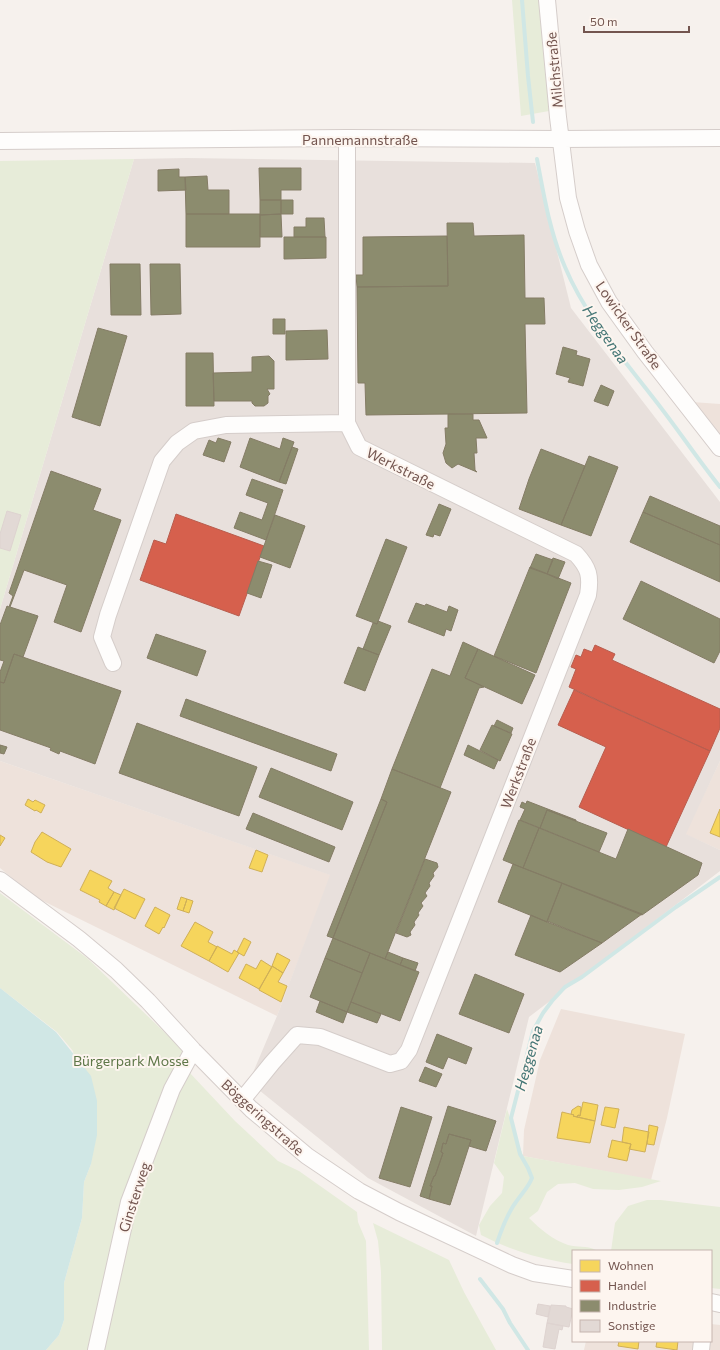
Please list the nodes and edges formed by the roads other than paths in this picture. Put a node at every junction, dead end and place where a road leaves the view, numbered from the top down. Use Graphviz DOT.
graph roads {
  1 [pos="547,0"];
  2 [pos="346,138"];
  3 [pos="720,138"];
  4 [pos="560,139"];
  5 [pos="0,142"];
  6 [pos="347,423"];
  7 [pos="720,448"];
  8 [pos="114,663"];
  9 [pos="0,880"];
  10 [pos="193,1050"];
  11 [pos="242,1100"];
  12 [pos="572,1280"];
  13 [pos="96,1350"];
  1 -- 4 [label="street, Milchstraße"];
  2 -- 4 [label="street, Pannemannstraße"];
  2 -- 5 [label="street, Pannemannstraße"];
  2 -- 6 [label="street, Werkstraße"];
  3 -- 4 [label="street, Pannemannstraße"];
  4 -- 7 [label="street, Lowicker Straße"];
  6 -- 8 [label="street"];
  6 -- 11 [label="street, Werkstraße"];
  9 -- 10 [label="street, Böggeringstraße"];
  10 -- 11 [label="street, Böggeringstraße"];
  10 -- 13 [label="street, Ginsterweg"];
  11 -- 12 [label="street, Böggeringstraße"];
}
